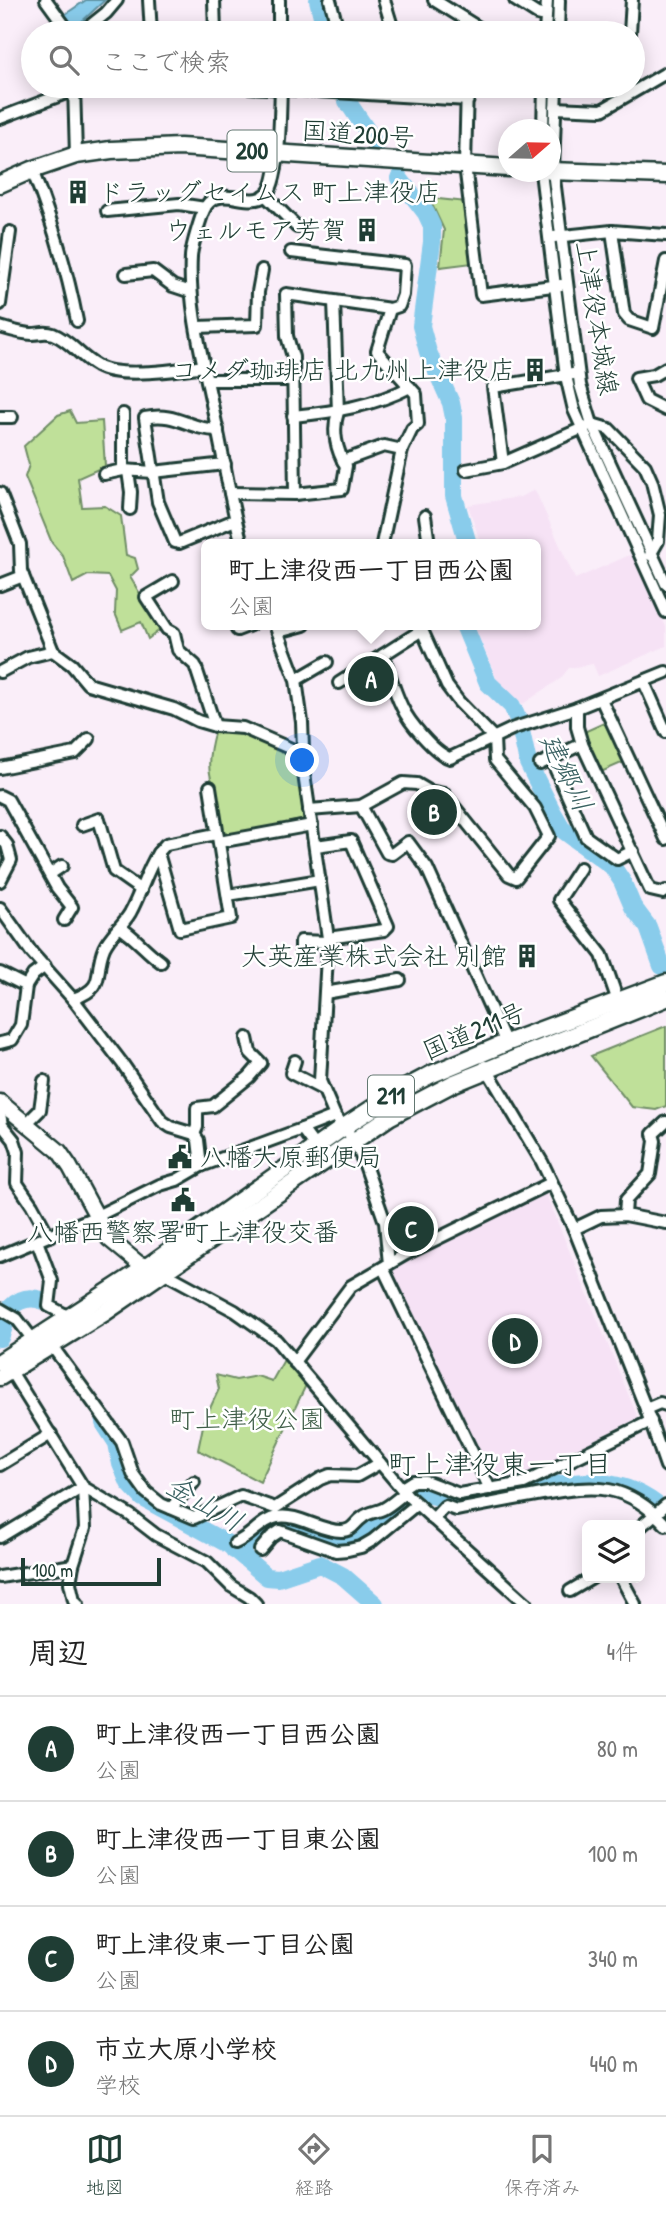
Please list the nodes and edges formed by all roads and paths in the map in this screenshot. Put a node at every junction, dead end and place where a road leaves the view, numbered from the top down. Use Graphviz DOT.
graph roads {
  1 [pos="46,0"];
  2 [pos="117,0"];
  3 [pos="149,0"];
  4 [pos="214,0"];
  5 [pos="279,0"];
  6 [pos="330,0"];
  7 [pos="384,0"];
  8 [pos="434,0"];
  9 [pos="514,0"];
  10 [pos="547,0"];
  11 [pos="559,0"];
  12 [pos="632,0"];
  13 [pos="546,16"];
  14 [pos="61,21"];
  15 [pos="96,21"];
  16 [pos="150,21"];
  17 [pos="215,21"];
  18 [pos="279,21"];
  19 [pos="336,21"];
  20 [pos="390,21"];
  21 [pos="461,21"];
  22 [pos="546,21"];
  23 [pos="558,21"];
  24 [pos="631,21"];
  25 [pos="666,73"];
  26 [pos="645,83"];
  27 [pos="49,98"];
  28 [pos="74,98"];
  29 [pos="280,98"];
  30 [pos="455,98"];
  31 [pos="544,98"];
  32 [pos="555,98"];
  33 [pos="618,98"];
  34 [pos="468,100"];
  35 [pos="555,108"];
  36 [pos="0,118"];
  37 [pos="543,119"];
  38 [pos="554,119"];
  39 [pos="278,153"];
  40 [pos="76,155"];
  41 [pos="465,166"];
  42 [pos="498,168"];
  43 [pos="32,170"];
  44 [pos="561,171"];
  45 [pos="666,174"];
  46 [pos="549,182"];
  47 [pos="0,184"];
  48 [pos="265,195"];
  49 [pos="205,208"];
  50 [pos="107,211"];
  51 [pos="297,227"];
  52 [pos="612,231"];
  53 [pos="10,232"];
  54 [pos="666,235"];
  55 [pos="555,236"];
  56 [pos="291,252"];
  57 [pos="666,261"];
  58 [pos="262,270"];
  59 [pos="126,274"];
  60 [pos="561,285"];
  61 [pos="191,292"];
  62 [pos="334,301"];
  63 [pos="0,304"];
  64 [pos="390,309"];
  65 [pos="77,321"];
  66 [pos="0,327"];
  67 [pos="197,327"];
  68 [pos="204,366"];
  69 [pos="666,368"];
  70 [pos="572,375"];
  71 [pos="207,380"];
  72 [pos="293,380"];
  73 [pos="410,387"];
  74 [pos="666,410"];
  75 [pos="338,412"];
  76 [pos="123,414"];
  77 [pos="293,416"];
  78 [pos="0,417"];
  79 [pos="12,418"];
  80 [pos="587,425"];
  81 [pos="218,430"];
  82 [pos="402,450"];
  83 [pos="343,461"];
  84 [pos="503,463"];
  85 [pos="225,464"];
  86 [pos="126,470"];
  87 [pos="466,470"];
  88 [pos="153,472"];
  89 [pos="104,474"];
  90 [pos="0,493"];
  91 [pos="229,494"];
  92 [pos="295,494"];
  93 [pos="2,508"];
  94 [pos="130,509"];
  95 [pos="425,516"];
  96 [pos="235,520"];
  97 [pos="241,539"];
  98 [pos="383,539"];
  99 [pos="428,539"];
  100 [pos="652,554"];
  101 [pos="641,558"];
  102 [pos="23,576"];
  103 [pos="173,581"];
  104 [pos="0,584"];
  105 [pos="666,584"];
  106 [pos="666,612"];
  107 [pos="279,630"];
  108 [pos="418,630"];
  109 [pos="423,630"];
  110 [pos="52,651"];
  111 [pos="383,655"];
  112 [pos="327,662"];
  113 [pos="0,672"];
  114 [pos="666,672"];
  115 [pos="296,680"];
  116 [pos="644,682"];
  117 [pos="339,683"];
  118 [pos="601,699"];
  119 [pos="577,708"];
  120 [pos="215,726"];
  121 [pos="666,732"];
  122 [pos="494,738"];
  123 [pos="89,739"];
  124 [pos="582,744"];
  125 [pos="303,754"];
  126 [pos="0,768"];
  127 [pos="209,788"];
  128 [pos="0,796"];
  129 [pos="361,806"];
  130 [pos="309,810"];
  131 [pos="82,825"];
  132 [pos="312,825"];
  133 [pos="0,836"];
  134 [pos="217,838"];
  135 [pos="666,839"];
  136 [pos="122,846"];
  137 [pos="316,846"];
  138 [pos="109,850"];
  139 [pos="633,851"];
  140 [pos="158,853"];
  141 [pos="62,866"];
  142 [pos="580,869"];
  143 [pos="50,874"];
  144 [pos="1,875"];
  145 [pos="320,880"];
  146 [pos="141,890"];
  147 [pos="666,891"];
  148 [pos="228,895"];
  149 [pos="0,908"];
  150 [pos="64,920"];
  151 [pos="121,928"];
  152 [pos="327,940"];
  153 [pos="301,941"];
  154 [pos="162,961"];
  155 [pos="45,966"];
  156 [pos="0,973"];
  157 [pos="400,980"];
  158 [pos="666,983"];
  159 [pos="26,986"];
  160 [pos="325,993"];
  161 [pos="666,998"];
  162 [pos="73,999"];
  163 [pos="618,1001"];
  164 [pos="247,1038"];
  165 [pos="0,1043"];
  166 [pos="506,1043"];
  167 [pos="295,1061"];
  168 [pos="483,1062"];
  169 [pos="44,1081"];
  170 [pos="322,1089"];
  171 [pos="0,1102"];
  172 [pos="0,1114"];
  173 [pos="339,1121"];
  174 [pos="27,1122"];
  175 [pos="666,1122"];
  176 [pos="302,1129"];
  177 [pos="194,1134"];
  178 [pos="354,1140"];
  179 [pos="316,1148"];
  180 [pos="201,1166"];
  181 [pos="551,1183"];
  182 [pos="625,1215"];
  183 [pos="97,1216"];
  184 [pos="666,1223"];
  185 [pos="574,1229"];
  186 [pos="49,1236"];
  187 [pos="37,1241"];
  188 [pos="0,1256"];
  189 [pos="386,1266"];
  190 [pos="155,1269"];
  191 [pos="0,1309"];
  192 [pos="66,1320"];
  193 [pos="34,1340"];
  194 [pos="52,1346"];
  195 [pos="294,1362"];
  196 [pos="4,1367"];
  197 [pos="666,1405"];
  198 [pos="646,1409"];
  199 [pos="651,1421"];
  200 [pos="51,1434"];
  201 [pos="380,1463"];
  202 [pos="0,1465"];
  203 [pos="666,1466"];
  204 [pos="194,1482"];
  205 [pos="524,1483"];
  206 [pos="83,1487"];
  207 [pos="490,1489"];
  208 [pos="409,1497"];
  209 [pos="527,1497"];
  210 [pos="666,1505"];
  211 [pos="171,1508"];
  212 [pos="656,1514"];
  213 [pos="433,1519"];
  214 [pos="278,1521"];
  215 [pos="645,1523"];
  216 [pos="666,1525"];
  217 [pos="0,1538"];
  218 [pos="235,1543"];
  219 [pos="260,1550"];
  220 [pos="73,1565"];
  221 [pos="0,1577"];
  222 [pos="584,1583"];
  223 [pos="624,1583"];
  224 [pos="570,1591"];
  225 [pos="78,1604"];
  226 [pos="256,1604"];
  227 [pos="527,1604"];
  228 [pos="635,1604"];
  1 -- 14 [label="street"];
  2 -- 15 [label="street"];
  3 -- 16 [label="street"];
  4 -- 17 [label="street"];
  5 -- 18 [label="street"];
  6 -- 19 [label="street"];
  7 -- 20 [label="street"];
  8 -- 21 [label="street"];
  9 -- 13 [label="street"];
  10 -- 13 [label="street"];
  11 -- 23 [label="street"];
  12 -- 24 [label="street"];
  13 -- 22 [label="street"];
  25 -- 26 [label="street"];
  27 -- 36 [label="street"];
  28 -- 40 [label="street"];
  29 -- 39 [label="street"];
  30 -- 34 [label="street"];
  31 -- 37 [label="street"];
  32 -- 35 [label="street, 上津役本城線"];
  33 -- 35 [label="street"];
  34 -- 41 [label="street"];
  35 -- 38 [label="street, 上津役本城線"];
  39 -- 40 [label="highway, 国道200号 / 200"];
  39 -- 41 [label="highway, 国道200号 / 200"];
  39 -- 48 [label="street"];
  40 -- 43 [label="highway, 国道200号 / 200"];
  41 -- 42 [label="highway, 国道200号 / 200"];
  41 -- 60 [label="street"];
  43 -- 47 [label="highway, 国道200号 / 200"];
  43 -- 65 [label="street"];
  44 -- 45 [label="highway"];
  46 -- 55 [label="street, 上津役本城線"];
  48 -- 49 [label="street"];
  48 -- 51 [label="street"];
  49 -- 50 [label="street"];
  49 -- 61 [label="street"];
  52 -- 54 [label="street"];
  52 -- 55 [label="street"];
  52 -- 57 [label="street"];
  53 -- 63 [label="street"];
  55 -- 60 [label="street, 上津役本城線"];
  56 -- 64 [label="street"];
  58 -- 67 [label="street"];
  59 -- 61 [label="street"];
  60 -- 70 [label="street, 上津役本城線"];
  61 -- 67 [label="street"];
  62 -- 64 [label="street"];
  62 -- 72 [label="street"];
  62 -- 75 [label="street"];
  64 -- 73 [label="street"];
  66 -- 68 [label="street"];
  67 -- 68 [label="street"];
  68 -- 71 [label="street"];
  69 -- 74 [label="street"];
  70 -- 80 [label="street, 上津役本城線"];
  70 -- 84 [label="street"];
  71 -- 72 [label="street"];
  71 -- 81 [label="street"];
  72 -- 77 [label="street"];
  73 -- 75 [label="street"];
  73 -- 82 [label="street"];
  75 -- 77 [label="street"];
  75 -- 83 [label="street"];
  76 -- 86 [label="street"];
  77 -- 92 [label="street"];
  78 -- 79 [label="street"];
  80 -- 84 [label="street"];
  80 -- 100 [label="street, 上津役本城線"];
  80 -- 100 [label="street"];
  80 -- 101 [label="street, 上津役本城線"];
  81 -- 85 [label="street"];
  81 -- 88 [label="street"];
  82 -- 83 [label="street"];
  82 -- 98 [label="street"];
  83 -- 92 [label="street"];
  84 -- 87 [label="street"];
  85 -- 88 [label="street"];
  85 -- 91 [label="street"];
  86 -- 88 [label="street"];
  86 -- 89 [label="street"];
  86 -- 94 [label="street"];
  88 -- 96 [label="street"];
  90 -- 93 [label="street"];
  91 -- 92 [label="street"];
  91 -- 96 [label="street"];
  93 -- 102 [label="street"];
  95 -- 99 [label="street"];
  96 -- 97 [label="street"];
  100 -- 101 [label="street"];
  100 -- 105 [label="street, 上津役本城線"];
  101 -- 106 [label="street, 上津役本城線"];
  102 -- 104 [label="street"];
  102 -- 110 [label="street"];
  103 -- 120 [label="street"];
  107 -- 115 [label="street"];
  108 -- 111 [label="street"];
  109 -- 122 [label="street"];
  110 -- 113 [label="street"];
  110 -- 120 [label="street"];
  111 -- 117 [label="street"];
  111 -- 122 [label="street"];
  112 -- 115 [label="street"];
  114 -- 116 [label="street"];
  115 -- 125 [label="street"];
  116 -- 118 [label="street"];
  116 -- 121 [label="street"];
  118 -- 119 [label="street"];
  118 -- 135 [label="street"];
  119 -- 122 [label="street"];
  119 -- 124 [label="street"];
  120 -- 125 [label="street"];
  122 -- 129 [label="street"];
  123 -- 126 [label="street"];
  124 -- 139 [label="street"];
  124 -- 139 [label="street"];
  125 -- 130 [label="street"];
  127 -- 134 [label="street"];
  128 -- 143 [label="street"];
  129 -- 130 [label="street"];
  129 -- 166 [label="street"];
  130 -- 132 [label="street"];
  131 -- 138 [label="street"];
  132 -- 134 [label="street"];
  132 -- 137 [label="street"];
  133 -- 144 [label="street"];
  134 -- 140 [label="street"];
  134 -- 148 [label="street"];
  136 -- 138 [label="street"];
  137 -- 145 [label="street"];
  137 -- 152 [label="street"];
  138 -- 146 [label="street"];
  139 -- 147 [label="street"];
  140 -- 146 [label="street"];
  140 -- 148 [label="street"];
  141 -- 143 [label="street"];
  142 -- 163 [label="street"];
  143 -- 150 [label="street"];
  145 -- 148 [label="street"];
  145 -- 152 [label="street"];
  146 -- 151 [label="street"];
  149 -- 155 [label="street"];
  151 -- 154 [label="street"];
  151 -- 162 [label="street"];
  152 -- 153 [label="street"];
  152 -- 160 [label="street"];
  155 -- 159 [label="street"];
  155 -- 162 [label="street"];
  156 -- 159 [label="street"];
  157 -- 160 [label="street"];
  158 -- 163 [label="highway, 国道211号 / 211"];
  159 -- 165 [label="street"];
  160 -- 170 [label="street"];
  161 -- 168 [label="highway, 国道211号 / 211"];
  162 -- 177 [label="street"];
  163 -- 166 [label="highway, 国道211号 / 211"];
  164 -- 177 [label="street"];
  166 -- 168 [label="highway, 国道211号 / 211"];
  167 -- 170 [label="street"];
  168 -- 173 [label="highway, 国道211号 / 211"];
  168 -- 178 [label="highway, 国道211号 / 211"];
  168 -- 181 [label="street"];
  169 -- 174 [label="street"];
  170 -- 173 [label="street"];
  171 -- 174 [label="main road"];
  172 -- 186 [label="street"];
  173 -- 176 [label="street"];
  173 -- 178 [label="street"];
  173 -- 179 [label="highway, 国道211号 / 211"];
  174 -- 183 [label="main road"];
  175 -- 182 [label="street"];
  176 -- 179 [label="street"];
  176 -- 180 [label="street"];
  177 -- 180 [label="street"];
  178 -- 189 [label="street"];
  178 -- 190 [label="highway, 国道211号 / 211"];
  179 -- 190 [label="highway, 国道211号 / 211"];
  180 -- 183 [label="street"];
  181 -- 185 [label="street"];
  181 -- 189 [label="street"];
  182 -- 184 [label="street"];
  182 -- 185 [label="street"];
  183 -- 186 [label="street"];
  183 -- 190 [label="main road"];
  185 -- 198 [label="street"];
  186 -- 187 [label="street"];
  187 -- 188 [label="street"];
  187 -- 192 [label="street"];
  189 -- 195 [label="street"];
  189 -- 207 [label="street"];
  190 -- 192 [label="highway, 国道211号 / 211"];
  190 -- 194 [label="highway, 国道211号 / 211"];
  190 -- 195 [label="street"];
  191 -- 193 [label="street"];
  192 -- 193 [label="highway, 国道211号 / 211"];
  193 -- 196 [label="highway, 国道211号 / 211"];
  194 -- 196 [label="highway, 国道211号 / 211"];
  194 -- 211 [label="street"];
  195 -- 201 [label="street"];
  196 -- 200 [label="street"];
  197 -- 198 [label="street"];
  198 -- 199 [label="street"];
  199 -- 203 [label="street"];
  199 -- 205 [label="street"];
  200 -- 202 [label="street"];
  200 -- 206 [label="street"];
  201 -- 208 [label="street"];
  201 -- 214 [label="street"];
  204 -- 211 [label="street"];
  205 -- 207 [label="street"];
  205 -- 209 [label="street"];
  206 -- 217 [label="street"];
  206 -- 220 [label="street"];
  206 -- 226 [label="street"];
  207 -- 208 [label="street"];
  208 -- 213 [label="street"];
  208 -- 214 [label="street"];
  208 -- 214 [label="street"];
  209 -- 212 [label="street"];
  209 -- 213 [label="street"];
  210 -- 212 [label="street"];
  211 -- 214 [label="street"];
  212 -- 215 [label="street"];
  212 -- 216 [label="street"];
  213 -- 227 [label="street"];
  214 -- 218 [label="street"];
  214 -- 219 [label="street"];
  220 -- 221 [label="street"];
  220 -- 225 [label="street"];
  222 -- 224 [label="street"];
  223 -- 228 [label="street"];
}
